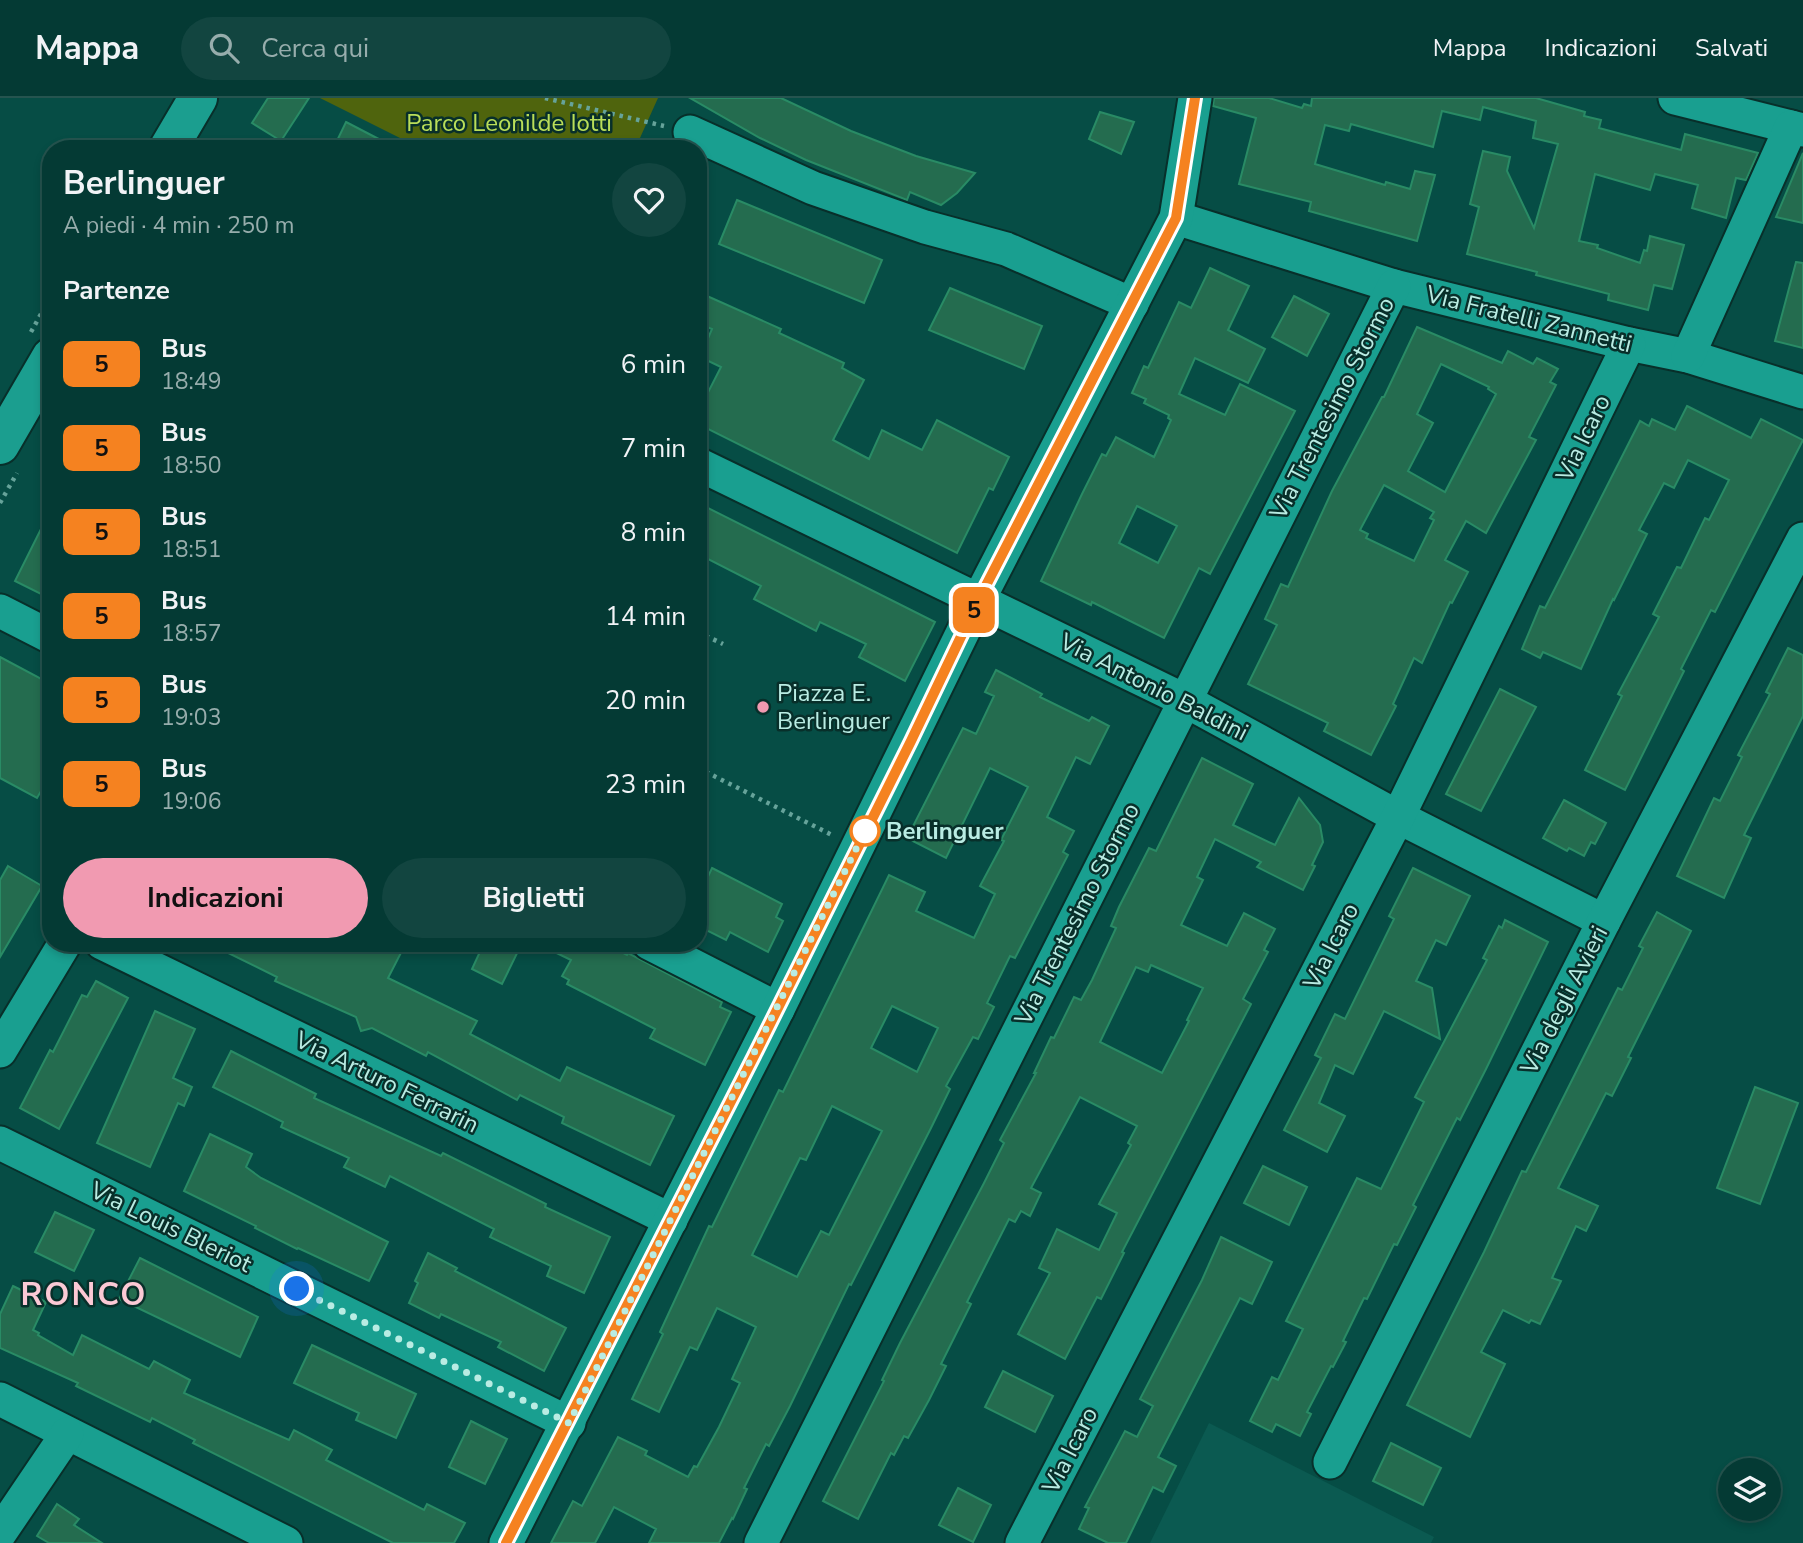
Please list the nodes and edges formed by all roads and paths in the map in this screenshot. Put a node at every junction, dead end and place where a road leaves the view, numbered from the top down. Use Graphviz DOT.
graph roads {
  1 [pos="198,98"];
  2 [pos="545,98"];
  3 [pos="1195,98"];
  4 [pos="1675,98"];
  5 [pos="1797,129"];
  6 [pos="690,132"];
  7 [pos="173,140"];
  8 [pos="1176,218"];
  9 [pos="1394,286"];
  10 [pos="1132,304"];
  11 [pos="1629,344"];
  12 [pos="1688,356"];
  13 [pos="42,373"];
  14 [pos="1803,392"];
  15 [pos="0,445"];
  16 [pos="707,468"];
  17 [pos="1803,540"];
  18 [pos="979,599"];
  19 [pos="0,611"];
  20 [pos="42,632"];
  21 [pos="707,636"];
  22 [pos="723,644"];
  23 [pos="1184,700"];
  24 [pos="707,772"];
  25 [pos="1398,817"];
  26 [pos="858,848"];
  27 [pos="1604,921"];
  28 [pos="60,952"];
  29 [pos="120,952"];
  30 [pos="667,952"];
  31 [pos="778,1009"];
  32 [pos="0,1051"];
  33 [pos="0,1143"];
  34 [pos="671,1220"];
  35 [pos="0,1399"];
  36 [pos="569,1423"];
  37 [pos="67,1434"];
  38 [pos="1330,1462"];
  39 [pos="0,1533"];
  40 [pos="286,1543"];
  41 [pos="506,1543"];
  42 [pos="761,1543"];
  43 [pos="1022,1543"];
  1 -- 7 [label="main road"];
  2 -- 6 [label="path"];
  3 -- 8 [label="street"];
  4 -- 5 [label="street"];
  5 -- 12 [label="street"];
  6 -- 10 [label="street"];
  8 -- 9 [label="street, Via Fratelli Zannetti"];
  8 -- 10 [label="street"];
  9 -- 11 [label="street, Via Fratelli Zannetti"];
  9 -- 23 [label="street, Via Trentesimo Stormo"];
  10 -- 18 [label="street"];
  11 -- 12 [label="street, Via Fratelli Zannetti"];
  11 -- 25 [label="street, Via Icaro"];
  12 -- 14 [label="street, Via Fratelli Zannetti"];
  13 -- 15 [label="main road"];
  16 -- 18 [label="street, Via Antonio Baldini"];
  17 -- 27 [label="street, Via degli Avieri"];
  18 -- 23 [label="street, Via Antonio Baldini"];
  18 -- 26 [label="street"];
  19 -- 20 [label="street"];
  21 -- 22 [label="path"];
  23 -- 25 [label="street, Via Antonio Baldini"];
  23 -- 42 [label="street, Via Trentesimo Stormo"];
  24 -- 26 [label="path"];
  25 -- 27 [label="street, Via Antonio Baldini"];
  25 -- 43 [label="street, Via Icaro"];
  26 -- 31 [label="street"];
  27 -- 38 [label="street, Via degli Avieri"];
  28 -- 32 [label="street"];
  29 -- 34 [label="street, Via Arturo Ferrarin"];
  30 -- 31 [label="street"];
  31 -- 34 [label="street"];
  33 -- 36 [label="street, Via Louis Bleriot"];
  34 -- 36 [label="street"];
  35 -- 37 [label="street"];
  36 -- 41 [label="street"];
  37 -- 39 [label="street"];
  37 -- 40 [label="street"];
}
